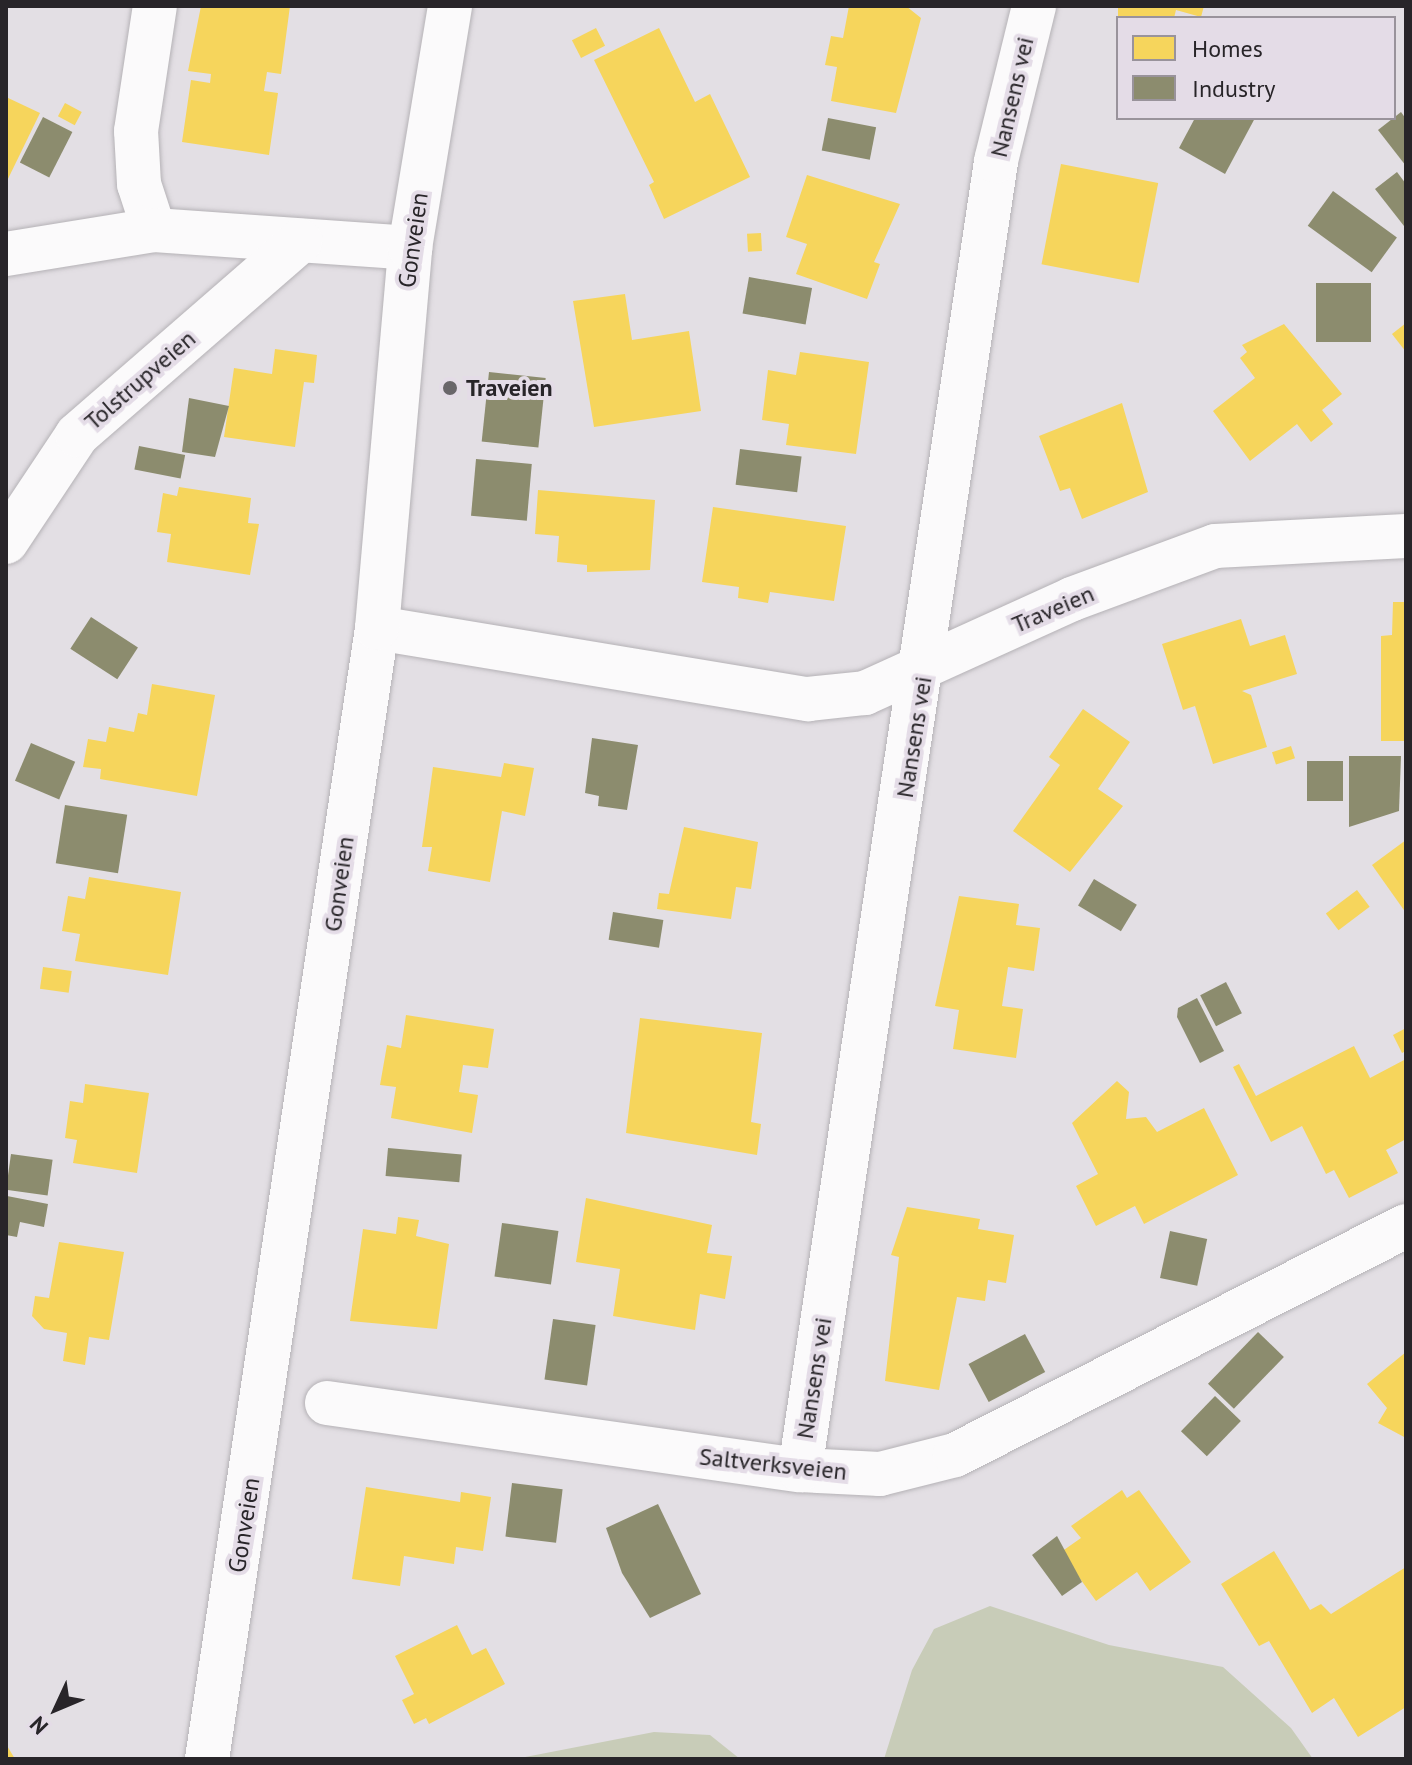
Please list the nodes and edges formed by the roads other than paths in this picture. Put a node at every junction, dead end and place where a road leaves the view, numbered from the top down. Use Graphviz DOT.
graph roads {
  1 [pos="155,6"];
  2 [pos="450,6"];
  3 [pos="1034,6"];
  4 [pos="154,230"];
  5 [pos="300,241"];
  6 [pos="410,248"];
  7 [pos="6,254"];
  8 [pos="1406,536"];
  9 [pos="6,542"];
  10 [pos="377,628"];
  11 [pos="925,667"];
  12 [pos="1406,1226"];
  13 [pos="327,1403"];
  14 [pos="800,1470"];
  15 [pos="207,1759"];
  1 -- 4 [label="street"];
  2 -- 6 [label="street, Gonveien"];
  3 -- 11 [label="street, Nansens vei"];
  4 -- 5 [label="street"];
  4 -- 7 [label="street"];
  5 -- 6 [label="street"];
  5 -- 9 [label="street, Tolstrupveien"];
  6 -- 10 [label="street, Gonveien"];
  8 -- 11 [label="street, Traveien"];
  10 -- 11 [label="street, Traveien"];
  10 -- 15 [label="street, Gonveien"];
  11 -- 14 [label="street, Nansens vei"];
  12 -- 14 [label="street, Saltverksveien"];
  13 -- 14 [label="street, Saltverksveien"];
}
